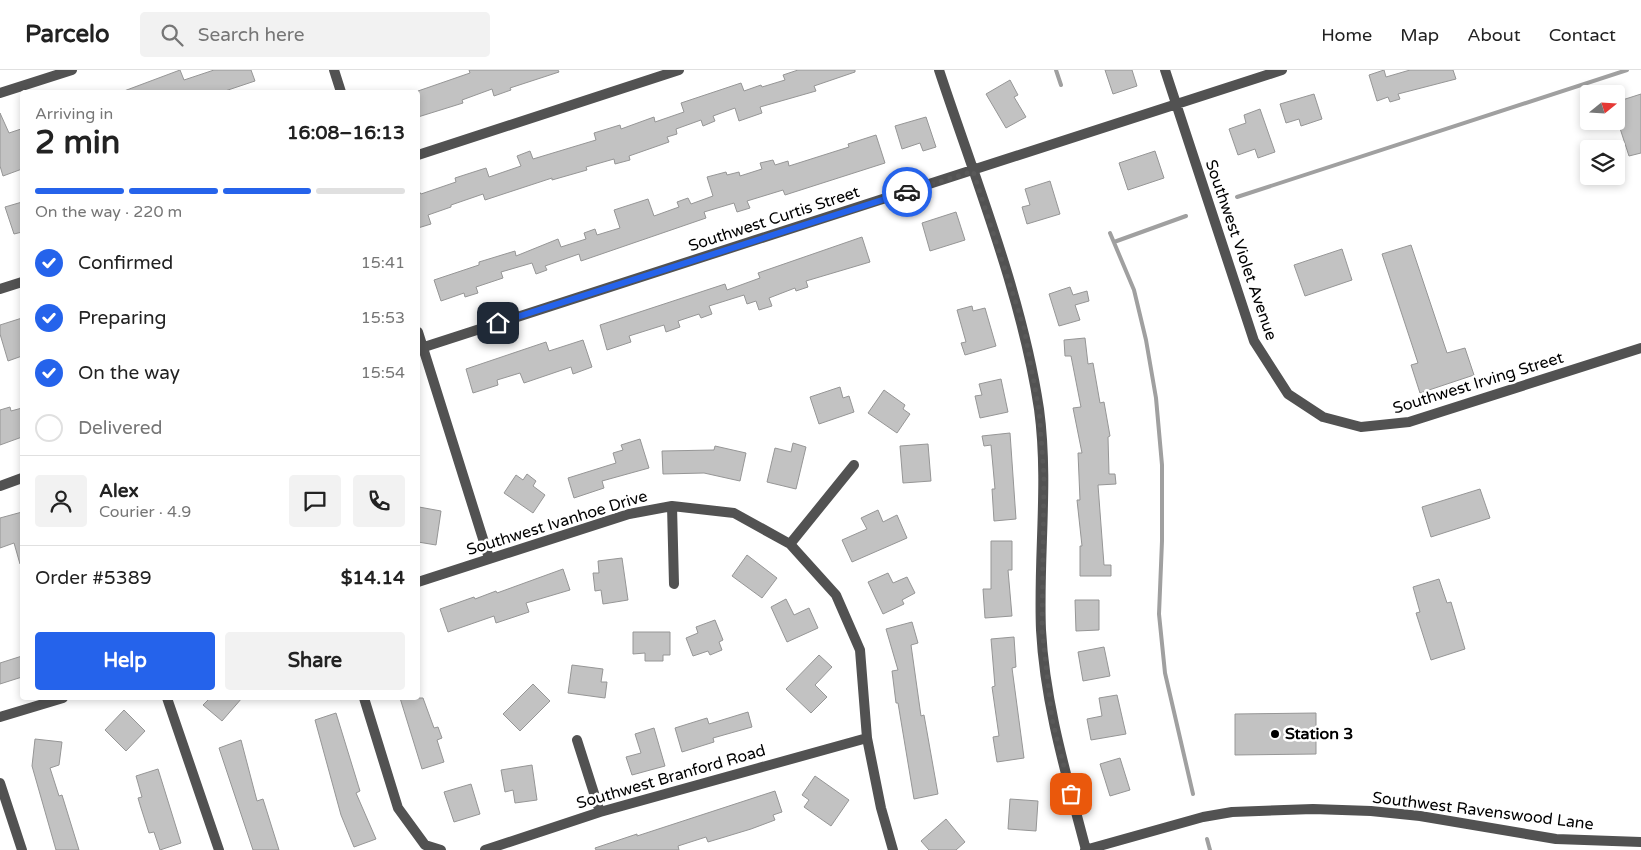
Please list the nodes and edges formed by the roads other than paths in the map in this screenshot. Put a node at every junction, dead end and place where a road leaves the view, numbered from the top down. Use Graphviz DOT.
graph roads {
  1 [pos="72,70"];
  2 [pos="334,70"];
  3 [pos="678,70"];
  4 [pos="939,70"];
  5 [pos="1165,70"];
  6 [pos="1282,70"];
  7 [pos="340,90"];
  8 [pos="0,93"];
  9 [pos="1176,104"];
  10 [pos="420,154"];
  11 [pos="973,171"];
  12 [pos="20,283"];
  13 [pos="0,289"];
  14 [pos="420,348"];
  15 [pos="1641,348"];
  16 [pos="1322,417"];
  17 [pos="854,465"];
  18 [pos="20,479"];
  19 [pos="0,486"];
  20 [pos="672,506"];
  21 [pos="790,544"];
  22 [pos="488,558"];
  23 [pos="420,581"];
  24 [pos="674,584"];
  25 [pos="56,700"];
  26 [pos="168,700"];
  27 [pos="365,700"];
  28 [pos="0,717"];
  29 [pos="867,738"];
  30 [pos="577,740"];
  31 [pos="0,783"];
  32 [pos="600,812"];
  33 [pos="1641,842"];
  34 [pos="22,850"];
  35 [pos="219,850"];
  36 [pos="441,850"];
  37 [pos="485,850"];
  38 [pos="893,850"];
  39 [pos="1086,850"];
  1 -- 8 [label="street"];
  2 -- 7 [label="street"];
  3 -- 10 [label="street"];
  4 -- 11 [label="street"];
  5 -- 9 [label="street, Southwest Violet Avenue"];
  6 -- 9 [label="street, Southwest Curtis Street"];
  9 -- 11 [label="street, Southwest Curtis Street"];
  9 -- 16 [label="street, Southwest Violet Avenue"];
  11 -- 14 [label="street, Southwest Curtis Street"];
  11 -- 39 [label="street"];
  12 -- 13 [label="street"];
  14 -- 22 [label="street"];
  15 -- 16 [label="street, Southwest Irving Street"];
  17 -- 21 [label="street"];
  18 -- 19 [label="street"];
  20 -- 21 [label="street, Southwest Ivanhoe Drive"];
  20 -- 22 [label="street, Southwest Ivanhoe Drive"];
  20 -- 24 [label="street"];
  21 -- 29 [label="street, Southwest Ivanhoe Drive"];
  22 -- 23 [label="street, Southwest Ivanhoe Drive"];
  25 -- 28 [label="street"];
  26 -- 35 [label="street"];
  27 -- 36 [label="street"];
  29 -- 32 [label="street, Southwest Branford Road"];
  29 -- 38 [label="street, Southwest Ivanhoe Drive"];
  30 -- 32 [label="street"];
  31 -- 34 [label="street"];
  32 -- 37 [label="street, Southwest Branford Road"];
  33 -- 39 [label="street, Southwest Ravenswood Lane"];
}
